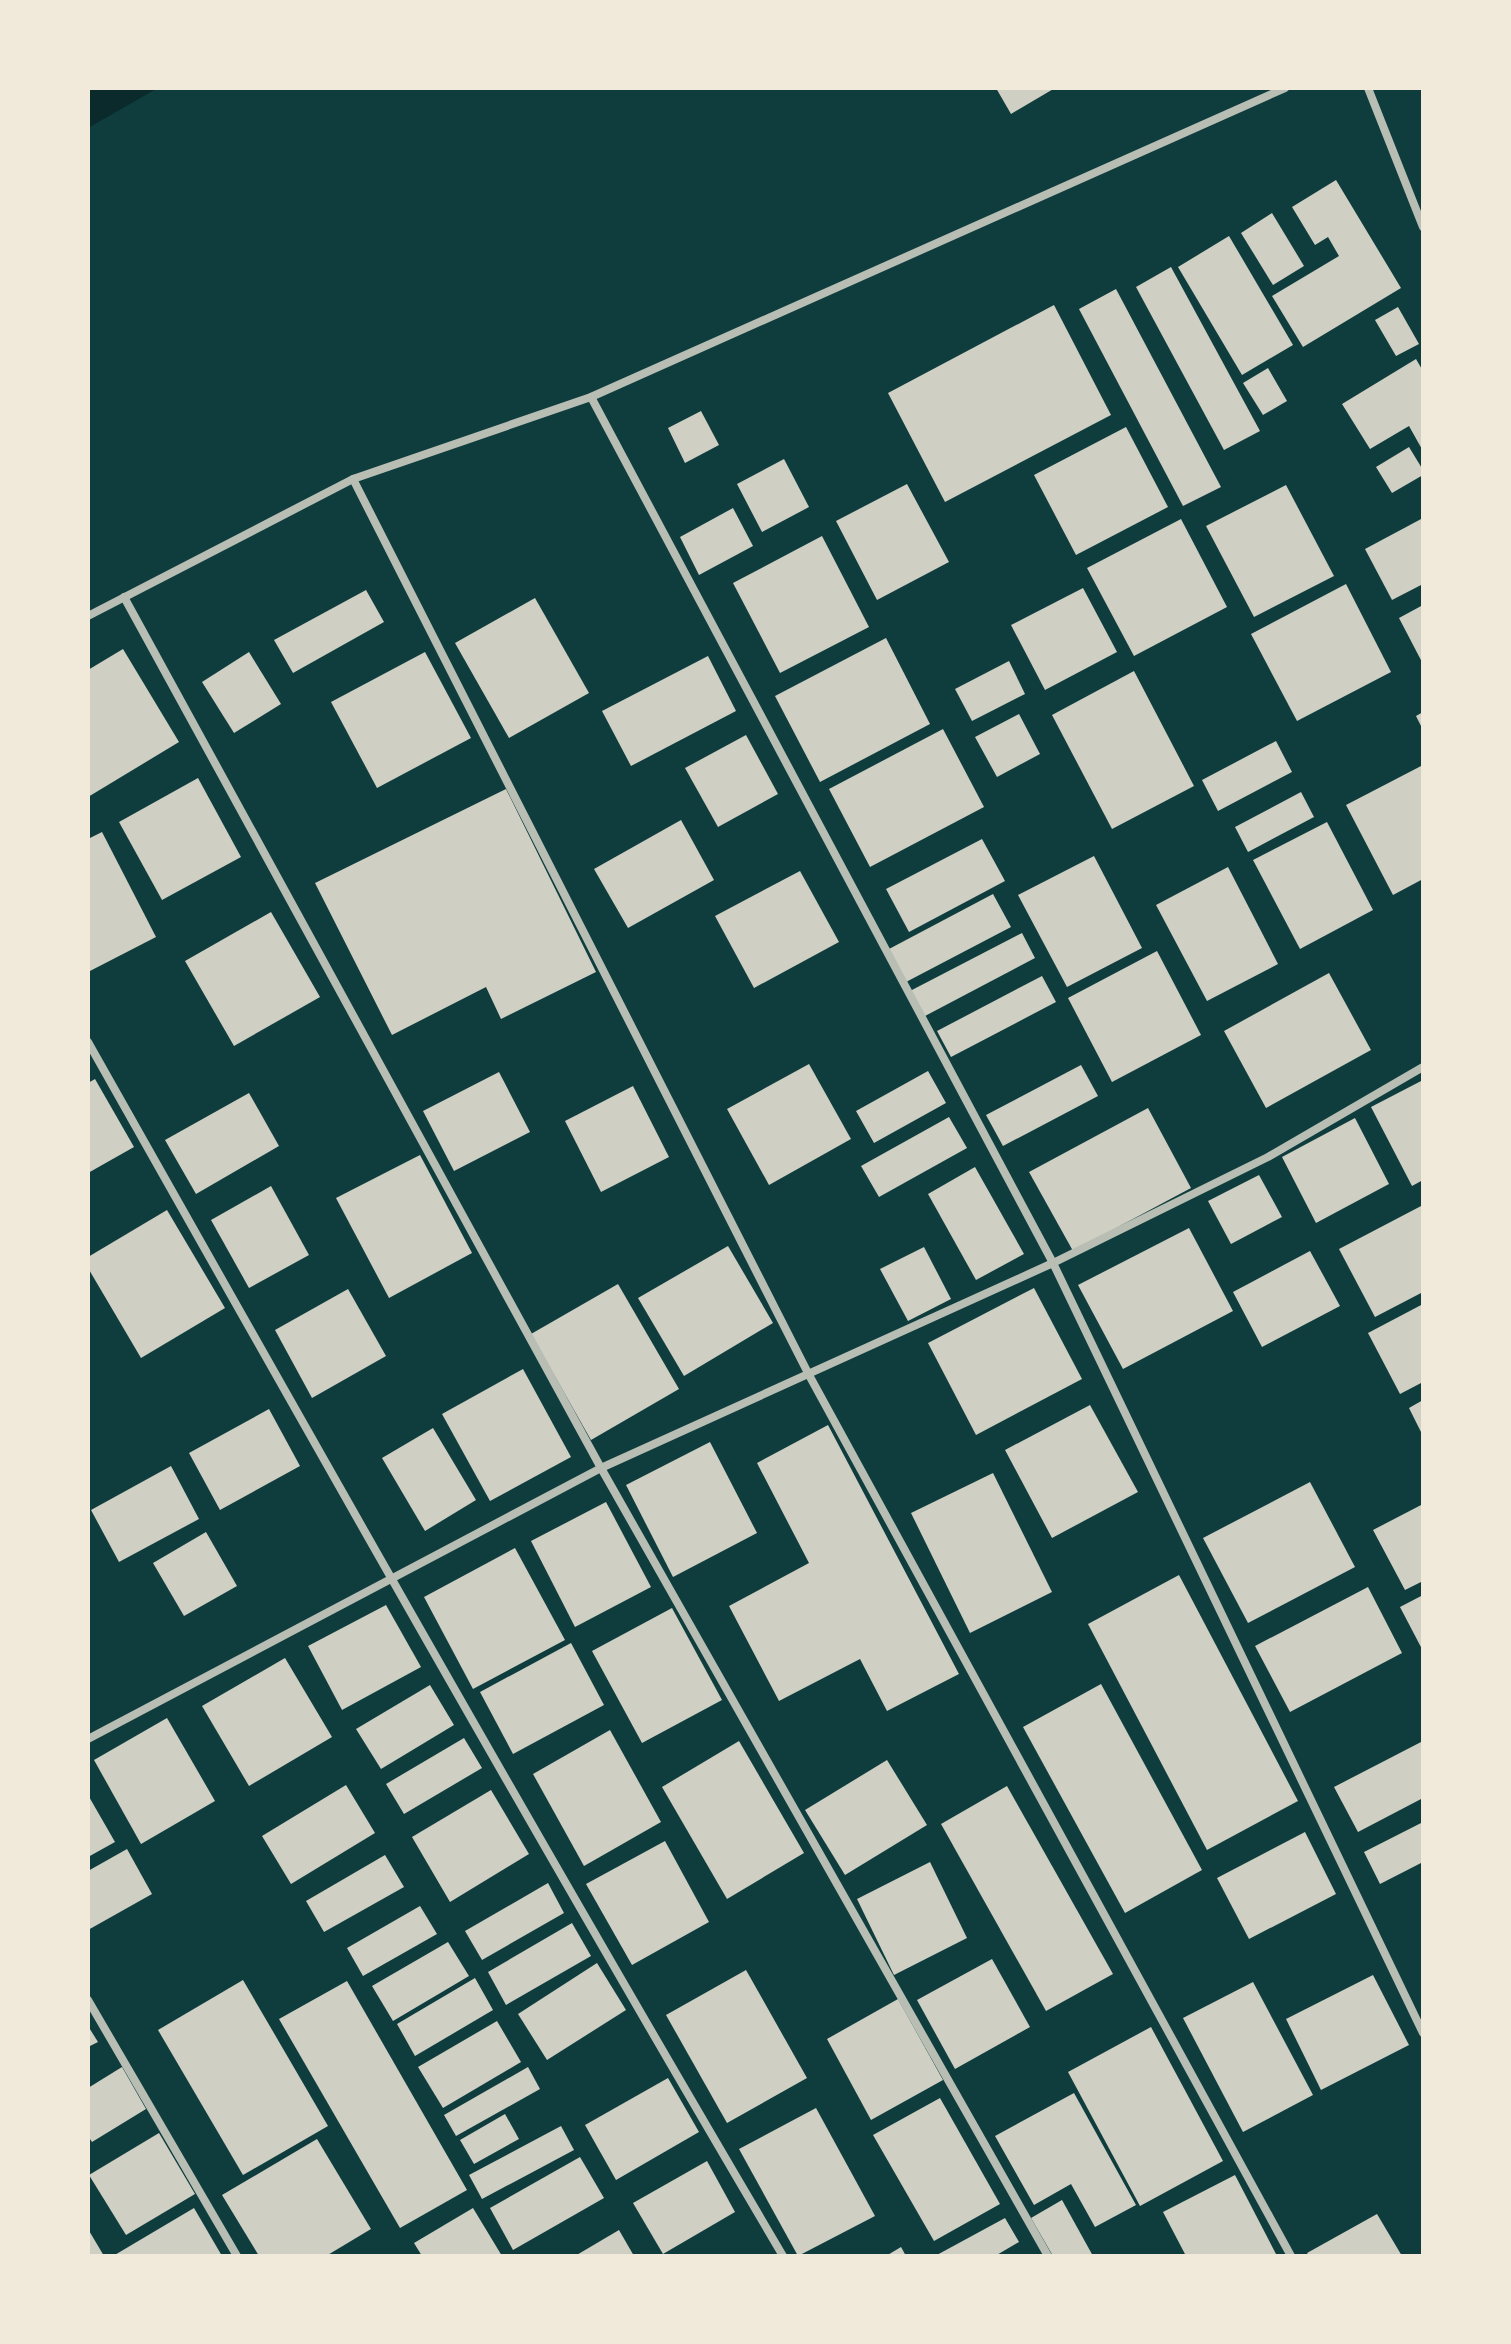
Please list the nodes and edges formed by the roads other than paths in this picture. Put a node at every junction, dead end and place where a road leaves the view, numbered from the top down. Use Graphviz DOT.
graph roads {
  1 [pos="1285,88"];
  2 [pos="1368,88"];
  3 [pos="1423,227"];
  4 [pos="591,397"];
  5 [pos="353,479"];
  6 [pos="124,597"];
  7 [pos="88,616"];
  8 [pos="88,1042"];
  9 [pos="1423,1067"];
  10 [pos="1053,1263"];
  11 [pos="809,1375"];
  12 [pos="601,1468"];
  13 [pos="391,1580"];
  14 [pos="88,1739"];
  15 [pos="88,2000"];
  16 [pos="1423,2033"];
  17 [pos="237,2256"];
  18 [pos="783,2256"];
  19 [pos="1048,2256"];
  20 [pos="1291,2256"];
  1 -- 4 [label="street"];
  2 -- 3 [label="street"];
  4 -- 5 [label="street"];
  4 -- 10 [label="street"];
  5 -- 6 [label="street"];
  5 -- 11 [label="street"];
  6 -- 7 [label="street"];
  6 -- 12 [label="street"];
  8 -- 13 [label="street"];
  9 -- 10 [label="street"];
  10 -- 11 [label="street"];
  10 -- 16 [label="street"];
  11 -- 12 [label="street"];
  11 -- 20 [label="street"];
  12 -- 13 [label="street"];
  12 -- 19 [label="street"];
  13 -- 14 [label="street"];
  13 -- 18 [label="street"];
  15 -- 17 [label="street"];
}
